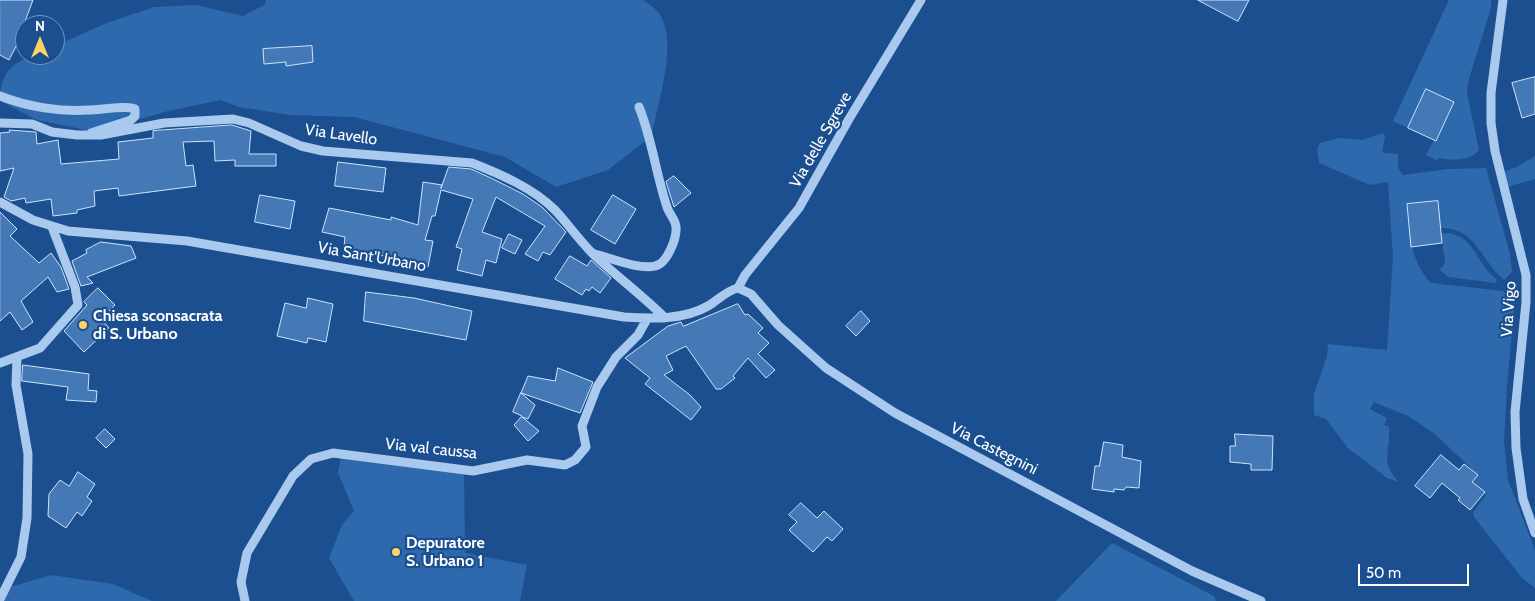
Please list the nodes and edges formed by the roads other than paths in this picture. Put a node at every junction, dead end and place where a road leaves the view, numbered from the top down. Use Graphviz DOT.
graph roads {
  1 [pos="921,0"];
  2 [pos="1503,0"];
  3 [pos="0,96"];
  4 [pos="638,107"];
  5 [pos="0,123"];
  6 [pos="86,134"];
  7 [pos="0,202"];
  8 [pos="52,227"];
  9 [pos="592,253"];
  10 [pos="738,288"];
  11 [pos="647,318"];
  12 [pos="665,318"];
  13 [pos="17,357"];
  14 [pos="0,363"];
  15 [pos="1535,533"];
  16 [pos="0,598"];
  17 [pos="245,601"];
  18 [pos="1261,601"];
  1 -- 10 [label="street, Via delle Sgreve"];
  2 -- 15 [label="street, Via Vigo"];
  3 -- 6 [label="street"];
  4 -- 9 [label="street"];
  5 -- 6 [label="street, Via Lavello"];
  6 -- 9 [label="street, Via Lavello"];
  7 -- 8 [label="street, Via Sant'Urbano"];
  8 -- 11 [label="street, Via Sant'Urbano"];
  8 -- 13 [label="street"];
  9 -- 12 [label="street, Via Lavello"];
  10 -- 12 [label="street, Via Sant'Urbano"];
  10 -- 18 [label="street, Via Castegnini"];
  11 -- 12 [label="street, Via Sant'Urbano"];
  11 -- 17 [label="street, Via val caussa"];
  13 -- 14 [label="street"];
  13 -- 16 [label="street"];
}
